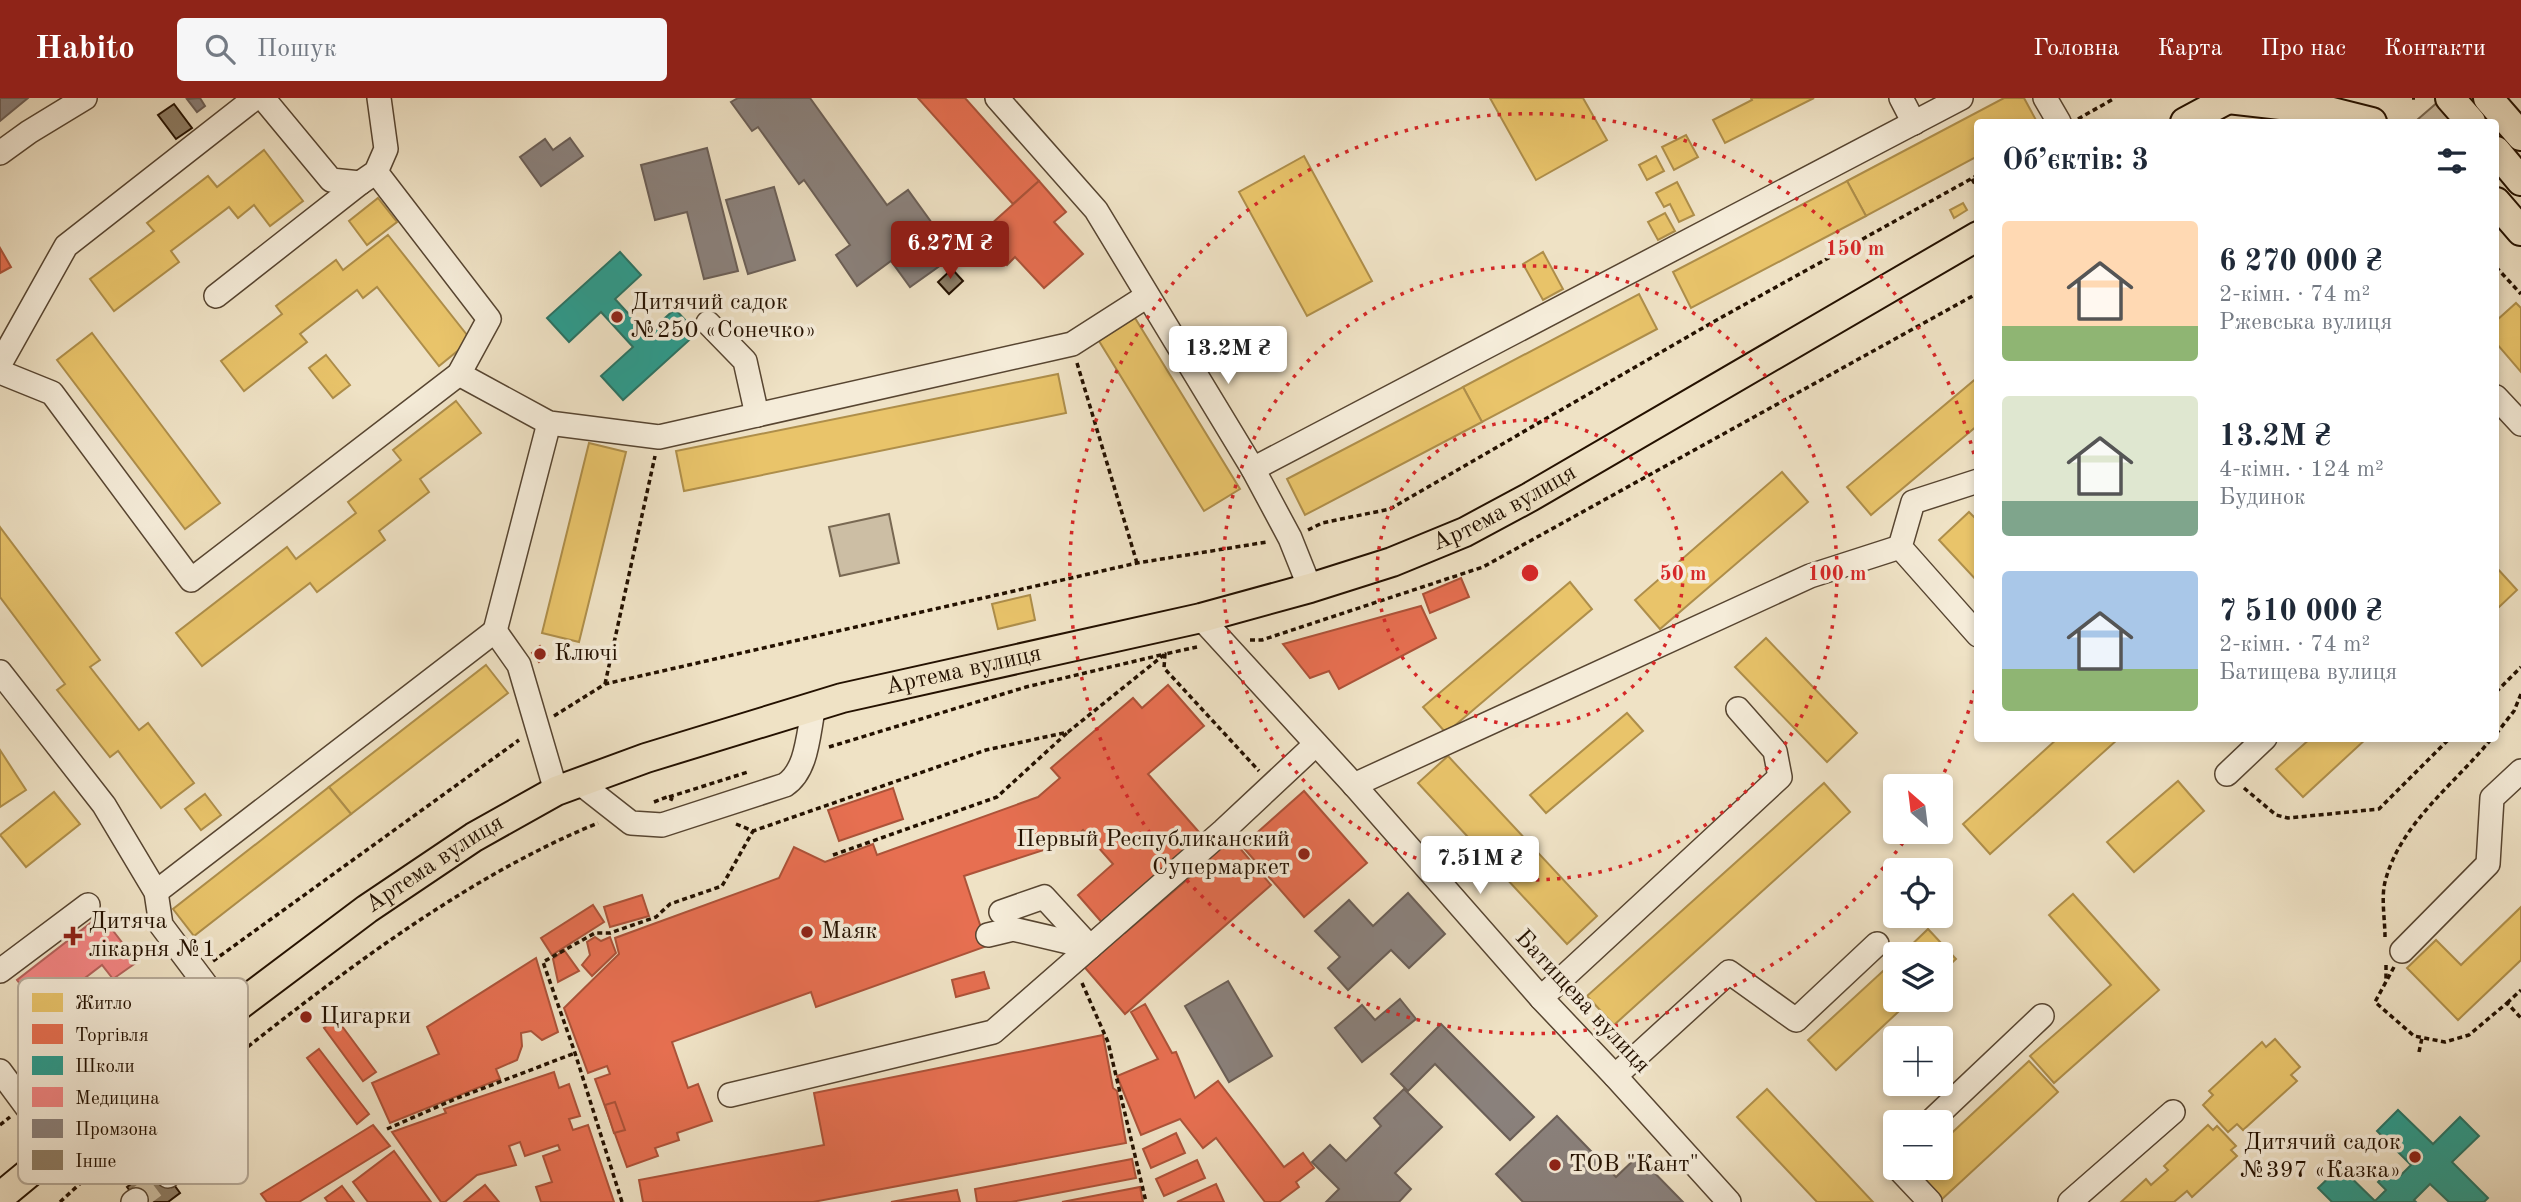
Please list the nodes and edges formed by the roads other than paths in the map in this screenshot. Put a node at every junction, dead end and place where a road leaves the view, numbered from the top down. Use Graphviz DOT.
graph roads {
  1 [pos="85,98"];
  2 [pos="255,98"];
  3 [pos="263,98"];
  4 [pos="379,98"];
  5 [pos="997,98"];
  6 [pos="1901,98"];
  7 [pos="1961,98"];
  8 [pos="2045,98"];
  9 [pos="2229,98"];
  10 [pos="2450,98"];
  11 [pos="2488,98"];
  12 [pos="2057,119"];
  13 [pos="2190,119"];
  14 [pos="2360,119"];
  15 [pos="2468,119"];
  16 [pos="1914,123"];
  17 [pos="2521,136"];
  18 [pos="0,153"];
  19 [pos="2499,155"];
  20 [pos="368,178"];
  21 [pos="2521,181"];
  22 [pos="2499,205"];
  23 [pos="2521,231"];
  24 [pos="1974,238"];
  25 [pos="216,296"];
  26 [pos="1147,296"];
  27 [pos="708,323"];
  28 [pos="0,364"];
  29 [pos="0,372"];
  30 [pos="459,374"];
  31 [pos="2499,401"];
  32 [pos="757,415"];
  33 [pos="549,424"];
  34 [pos="2521,424"];
  35 [pos="1253,469"];
  36 [pos="1974,482"];
  37 [pos="1900,547"];
  38 [pos="1310,588"];
  39 [pos="1201,618"];
  40 [pos="1974,630"];
  41 [pos="495,631"];
  42 [pos="0,672"];
  43 [pos="814,706"];
  44 [pos="1738,709"];
  45 [pos="2261,742"];
  46 [pos="1316,744"];
  47 [pos="2521,771"];
  48 [pos="2227,774"];
  49 [pos="1354,785"];
  50 [pos="568,787"];
  51 [pos="156,892"];
  52 [pos="88,905"];
  53 [pos="1001,912"];
  54 [pos="988,935"];
  55 [pos="1877,944"];
  56 [pos="2391,948"];
  57 [pos="1081,955"];
  58 [pos="0,971"];
  59 [pos="201,978"];
  60 [pos="248,997"];
  61 [pos="1541,998"];
  62 [pos="2042,1016"];
  63 [pos="0,1072"];
  64 [pos="1615,1076"];
  65 [pos="730,1095"];
  66 [pos="18,1096"];
  67 [pos="1943,1110"];
  68 [pos="2173,1112"];
  69 [pos="1909,1180"];
  70 [pos="18,1182"];
  71 [pos="0,1197"];
  72 [pos="1729,1202"];
  73 [pos="1930,1202"];
  74 [pos="2070,1202"];
  1 -- 18 [label="street"];
  2 -- 28 [label="street"];
  3 -- 20 [label="street"];
  4 -- 20 [label="street"];
  5 -- 26 [label="street"];
  6 -- 16 [label="street"];
  7 -- 16 [label="street"];
  8 -- 12 [label="street"];
  9 -- 13 [label="main road"];
  9 -- 14 [label="main road"];
  10 -- 15 [label="main road"];
  11 -- 17 [label="main road"];
  16 -- 35 [label="street"];
  19 -- 21 [label="main road"];
  20 -- 25 [label="street"];
  20 -- 30 [label="street"];
  22 -- 23 [label="main road"];
  24 -- 38 [label="main road, Артема вулиця"];
  26 -- 32 [label="street"];
  26 -- 35 [label="street"];
  27 -- 32 [label="street"];
  29 -- 30 [label="street"];
  30 -- 33 [label="street"];
  31 -- 34 [label="street"];
  32 -- 33 [label="street"];
  33 -- 41 [label="street"];
  35 -- 38 [label="street"];
  36 -- 37 [label="street"];
  37 -- 40 [label="street"];
  37 -- 49 [label="street"];
  38 -- 39 [label="main road, Артема вулиця"];
  39 -- 43 [label="main road, Артема вулиця"];
  39 -- 46 [label="street, Батищева вулиця"];
  41 -- 50 [label="street"];
  41 -- 51 [label="street"];
  42 -- 51 [label="street"];
  43 -- 50 [label="main road, Артема вулиця"];
  43 -- 50 [label="street"];
  44 -- 61 [label="street"];
  45 -- 48 [label="street"];
  46 -- 49 [label="street, Батищева вулиця"];
  46 -- 57 [label="street"];
  47 -- 56 [label="street"];
  49 -- 61 [label="street, Батищева вулиця"];
  50 -- 60 [label="main road, Артема вулиця"];
  51 -- 59 [label="street"];
  52 -- 58 [label="street"];
  53 -- 57 [label="street"];
  54 -- 57 [label="street"];
  55 -- 64 [label="street"];
  57 -- 65 [label="street"];
  61 -- 64 [label="street, Батищева вулиця"];
  62 -- 67 [label="street"];
  63 -- 66 [label="street"];
  64 -- 72 [label="street, Батищева вулиця"];
  68 -- 74 [label="street"];
  69 -- 73 [label="street"];
  70 -- 71 [label="main road, Артема вулиця"];
}
